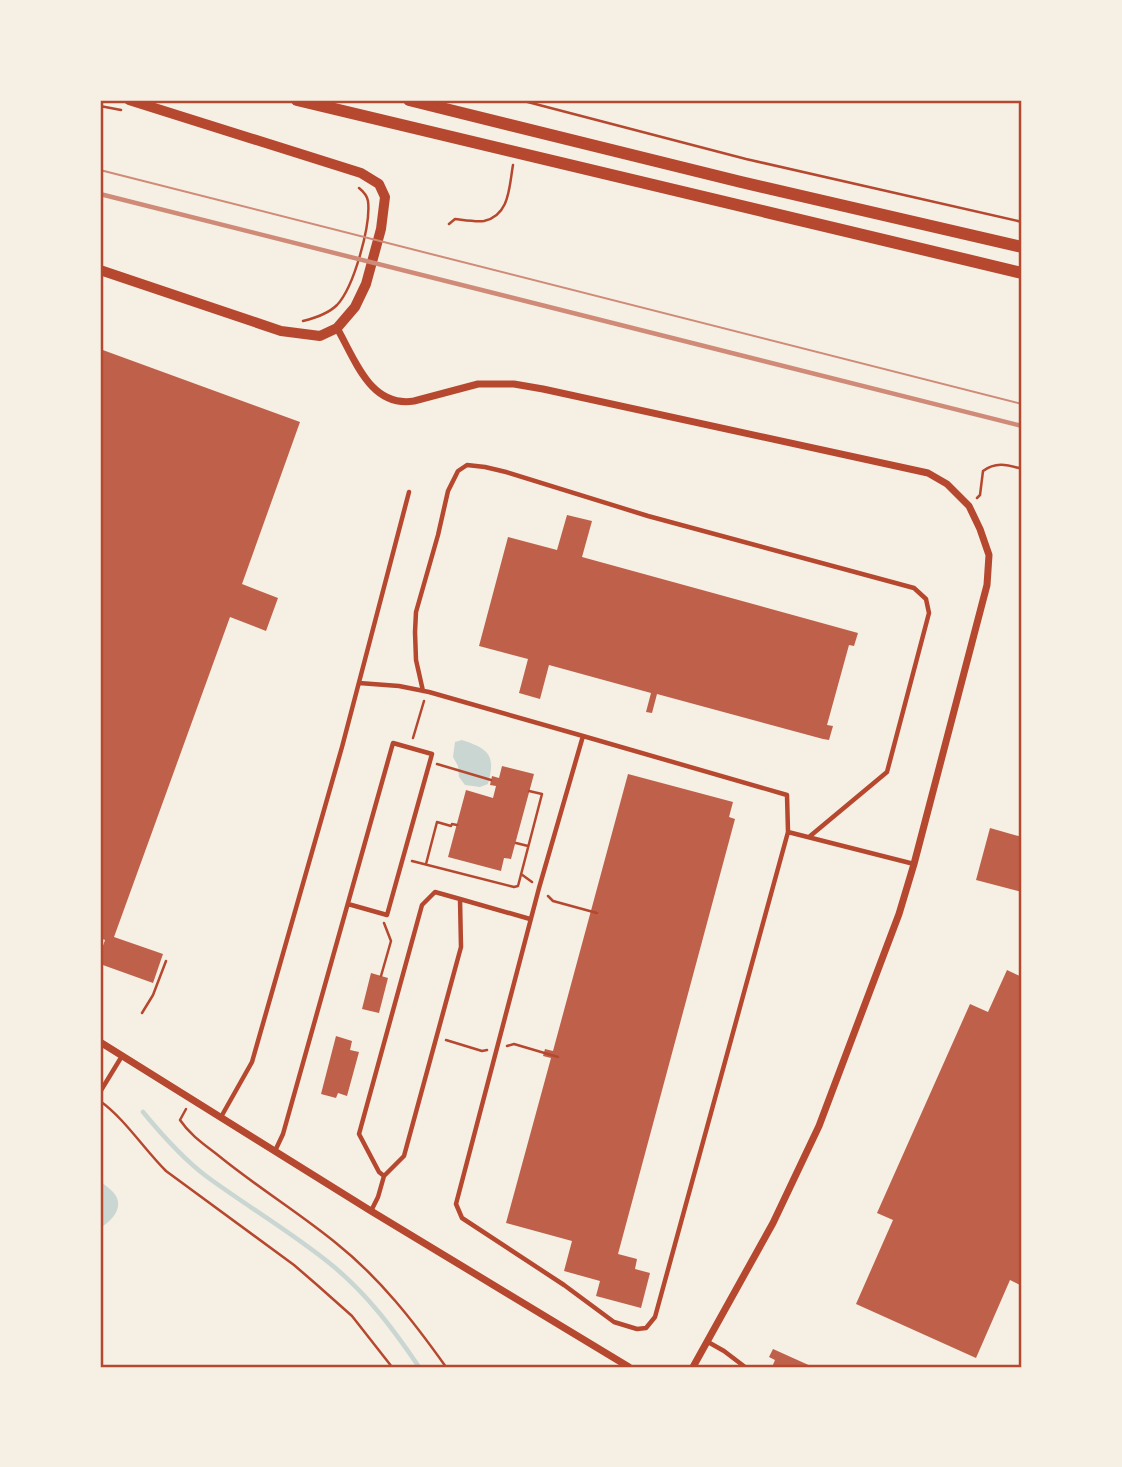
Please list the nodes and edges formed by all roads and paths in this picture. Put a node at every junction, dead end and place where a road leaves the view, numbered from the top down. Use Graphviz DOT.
graph roads {
  1 [pos="129,100"];
  2 [pos="297,100"];
  3 [pos="409,100"];
  4 [pos="520,100"];
  5 [pos="100,106"];
  6 [pos="122,110"];
  7 [pos="515,151"];
  8 [pos="354,183"];
  9 [pos="1022,222"];
  10 [pos="449,224"];
  11 [pos="1022,247"];
  12 [pos="100,270"];
  13 [pos="1022,273"];
  14 [pos="297,322"];
  15 [pos="337,328"];
  16 [pos="1022,469"];
  17 [pos="409,492"];
  18 [pos="969,506"];
  19 [pos="359,682"];
  20 [pos="425,692"];
  21 [pos="583,736"];
  22 [pos="410,748"];
  23 [pos="443,766"];
  24 [pos="491,780"];
  25 [pos="529,791"];
  26 [pos="457,825"];
  27 [pos="788,832"];
  28 [pos="809,837"];
  29 [pos="516,843"];
  30 [pos="528,846"];
  31 [pos="403,858"];
  32 [pos="426,864"];
  33 [pos="914,864"];
  34 [pos="521,874"];
  35 [pos="538,888"];
  36 [pos="460,899"];
  37 [pos="348,904"];
  38 [pos="380,913"];
  39 [pos="597,913"];
  40 [pos="530,919"];
  41 [pos="166,961"];
  42 [pos="381,976"];
  43 [pos="142,1013"];
  44 [pos="100,1042"];
  45 [pos="122,1056"];
  46 [pos="100,1092"];
  47 [pos="100,1101"];
  48 [pos="184,1113"];
  49 [pos="221,1116"];
  50 [pos="275,1151"];
  51 [pos="384,1176"];
  52 [pos="371,1211"];
  53 [pos="708,1342"];
  54 [pos="392,1367"];
  55 [pos="446,1367"];
  56 [pos="629,1367"];
  57 [pos="693,1367"];
  58 [pos="745,1367"];
  1 -- 15 [label="street"];
  2 -- 7 [label="main road"];
  3 -- 11 [label="main road"];
  4 -- 9 [label="path"];
  5 -- 6 [label="path"];
  7 -- 10 [label="path"];
  7 -- 13 [label="main road"];
  8 -- 14 [label="path"];
  12 -- 15 [label="street"];
  15 -- 18 [label="street"];
  16 -- 18 [label="path"];
  17 -- 19 [label="lane"];
  18 -- 33 [label="street"];
  19 -- 20 [label="lane"];
  19 -- 49 [label="lane"];
  20 -- 21 [label="lane"];
  20 -- 22 [label="path"];
  20 -- 28 [label="lane"];
  21 -- 27 [label="lane"];
  21 -- 35 [label="lane"];
  22 -- 31 [label="lane"];
  22 -- 37 [label="lane"];
  23 -- 24 [label="path"];
  25 -- 30 [label="path"];
  26 -- 32 [label="path"];
  27 -- 28 [label="lane"];
  27 -- 40 [label="lane"];
  28 -- 33 [label="lane"];
  29 -- 30 [label="path"];
  30 -- 34 [label="path"];
  31 -- 32 [label="path"];
  31 -- 38 [label="lane"];
  32 -- 34 [label="path"];
  33 -- 53 [label="street"];
  34 -- 35 [label="path"];
  35 -- 39 [label="path"];
  35 -- 40 [label="lane"];
  36 -- 40 [label="lane"];
  36 -- 51 [label="lane"];
  36 -- 51 [label="lane"];
  37 -- 38 [label="lane"];
  37 -- 50 [label="lane"];
  38 -- 42 [label="path"];
  41 -- 43 [label="path"];
  44 -- 45 [label="street"];
  45 -- 46 [label="lane"];
  45 -- 49 [label="street"];
  47 -- 54 [label="path"];
  48 -- 55 [label="path"];
  49 -- 50 [label="street"];
  50 -- 52 [label="street"];
  51 -- 52 [label="lane"];
  52 -- 56 [label="street"];
  53 -- 57 [label="street"];
  53 -- 58 [label="lane"];
}
